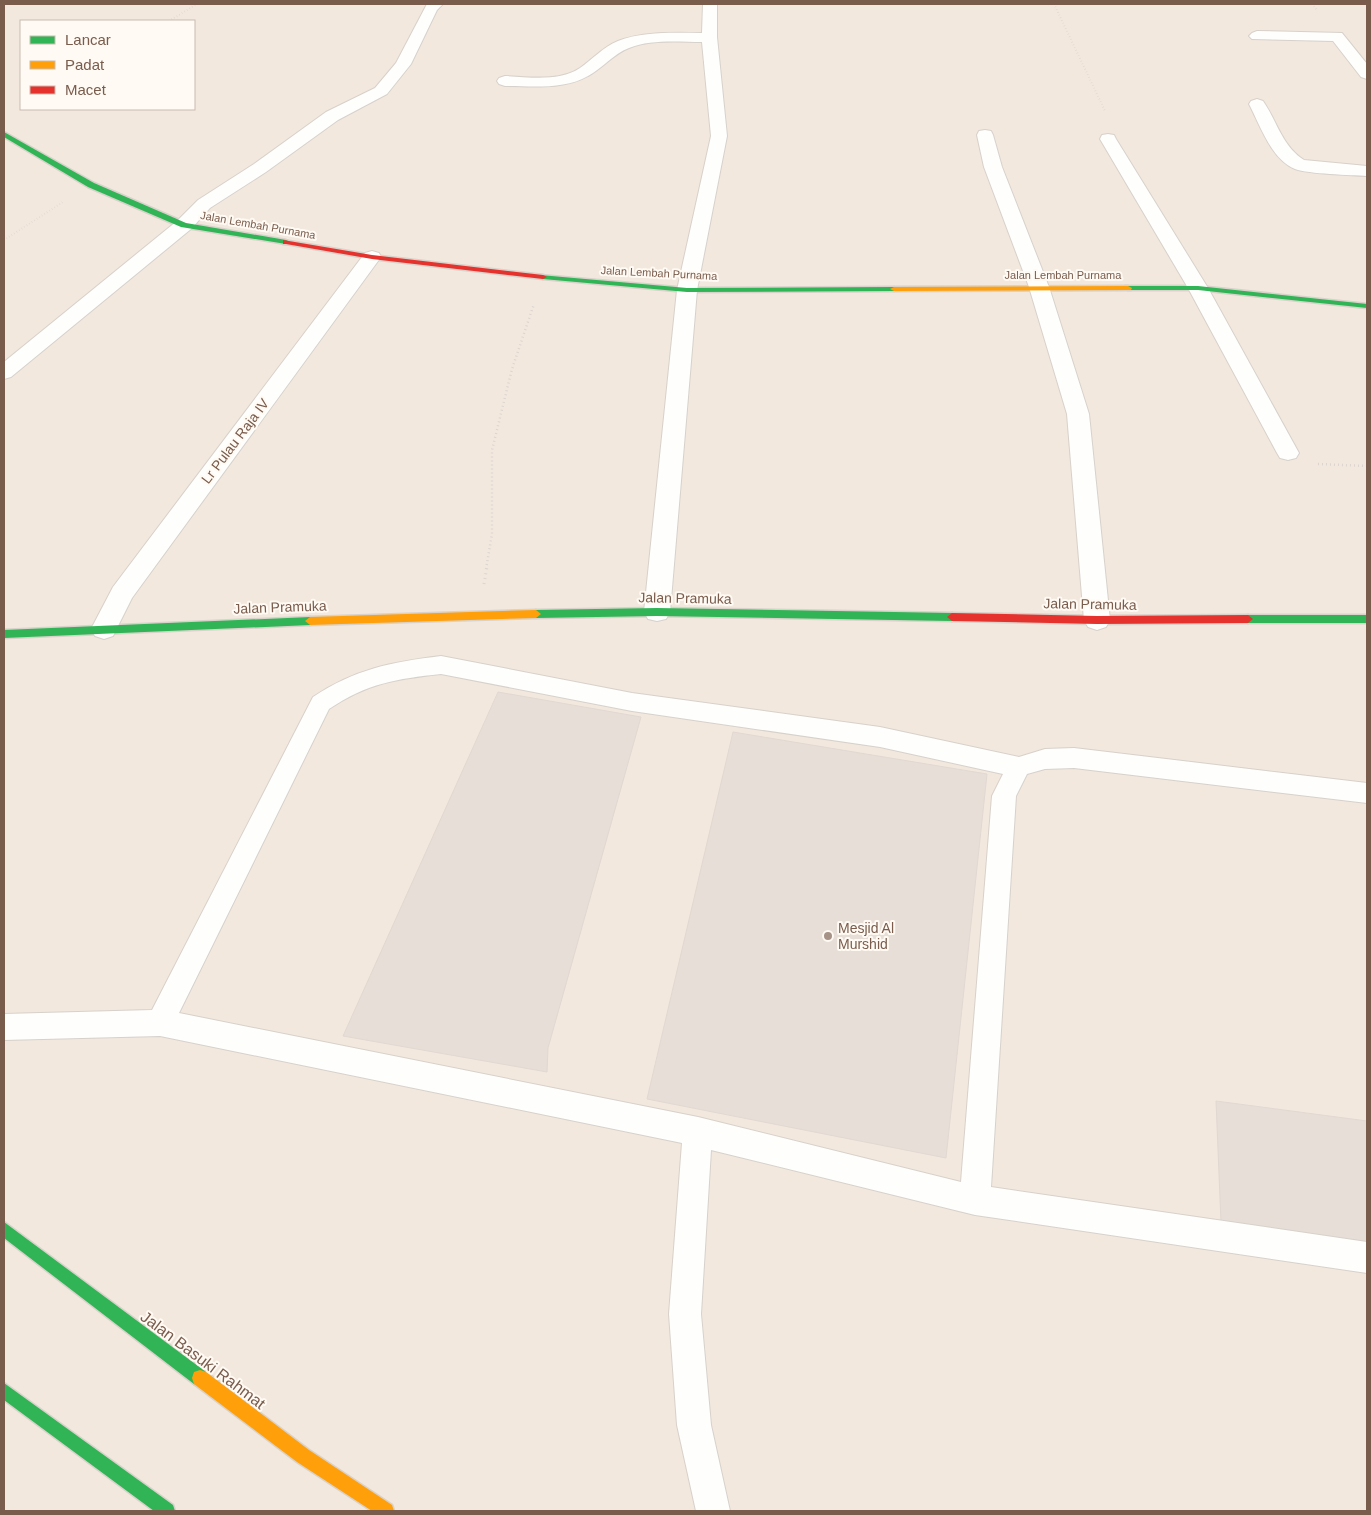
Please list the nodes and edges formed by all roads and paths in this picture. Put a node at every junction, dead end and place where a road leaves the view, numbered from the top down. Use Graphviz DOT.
graph roads {
  1 [pos="197,4"];
  2 [pos="436,4"];
  3 [pos="710,4"];
  4 [pos="1054,4"];
  5 [pos="171,20"];
  6 [pos="1257,36"];
  7 [pos="709,37"];
  8 [pos="1367,74"];
  9 [pos="505,81"];
  10 [pos="1257,104"];
  11 [pos="4,134"];
  12 [pos="985,134"];
  13 [pos="1108,139"];
  14 [pos="1367,171"];
  15 [pos="91,185"];
  16 [pos="184,225"];
  17 [pos="4,240"];
  18 [pos="372,257"];
  19 [pos="542,277"];
  20 [pos="1039,287"];
  21 [pos="1198,288"];
  22 [pos="687,290"];
  23 [pos="1367,306"];
  24 [pos="4,372"];
  25 [pos="1288,453"];
  26 [pos="1367,466"];
  27 [pos="657,612"];
  28 [pos="479,615"];
  29 [pos="1367,619"];
  30 [pos="1097,620"];
  31 [pos="104,629"];
  32 [pos="4,634"];
  33 [pos="1019,767"];
  34 [pos="1367,793"];
  35 [pos="160,1023"];
  36 [pos="4,1027"];
  37 [pos="698,1132"];
  38 [pos="975,1200"];
  39 [pos="4,1229"];
  40 [pos="1367,1258"];
  41 [pos="4,1391"];
  42 [pos="167,1511"];
  43 [pos="386,1511"];
  44 [pos="714,1511"];
  1 -- 5 [label="path"];
  2 -- 16 [label="street"];
  3 -- 7 [label="street"];
  4 -- 13 [label="path"];
  6 -- 8 [label="street"];
  7 -- 9 [label="street"];
  7 -- 22 [label="street"];
  10 -- 14 [label="street"];
  11 -- 15 [label="main road, Jalan Lembah Purnama"];
  12 -- 20 [label="street"];
  13 -- 21 [label="street"];
  15 -- 16 [label="main road, Jalan Lembah Purnama"];
  15 -- 17 [label="path"];
  16 -- 18 [label="main road, Jalan Lembah Purnama"];
  16 -- 24 [label="street"];
  18 -- 19 [label="main road, Jalan Lembah Purnama"];
  18 -- 31 [label="street, Lr Pulau Raja IV"];
  19 -- 22 [label="main road, Jalan Lembah Purnama"];
  19 -- 28 [label="path"];
  20 -- 21 [label="main road, Jalan Lembah Purnama"];
  20 -- 22 [label="main road, Jalan Lembah Purnama"];
  20 -- 30 [label="street"];
  21 -- 23 [label="main road, Jalan Lembah Purnama"];
  21 -- 25 [label="street"];
  22 -- 27 [label="street"];
  25 -- 26 [label="path"];
  27 -- 28 [label="main road, Jalan Pramuka"];
  27 -- 30 [label="main road, Jalan Pramuka"];
  28 -- 31 [label="main road, Jalan Pramuka"];
  29 -- 30 [label="main road, Jalan Pramuka"];
  31 -- 32 [label="main road, Jalan Pramuka"];
  33 -- 34 [label="lane"];
  33 -- 35 [label="lane"];
  33 -- 38 [label="lane"];
  35 -- 36 [label="lane"];
  35 -- 37 [label="lane"];
  37 -- 38 [label="lane"];
  37 -- 44 [label="lane"];
  38 -- 40 [label="lane"];
  39 -- 43 [label="main road, Jalan Basuki Rahmat"];
  41 -- 42 [label="main road"];
}
